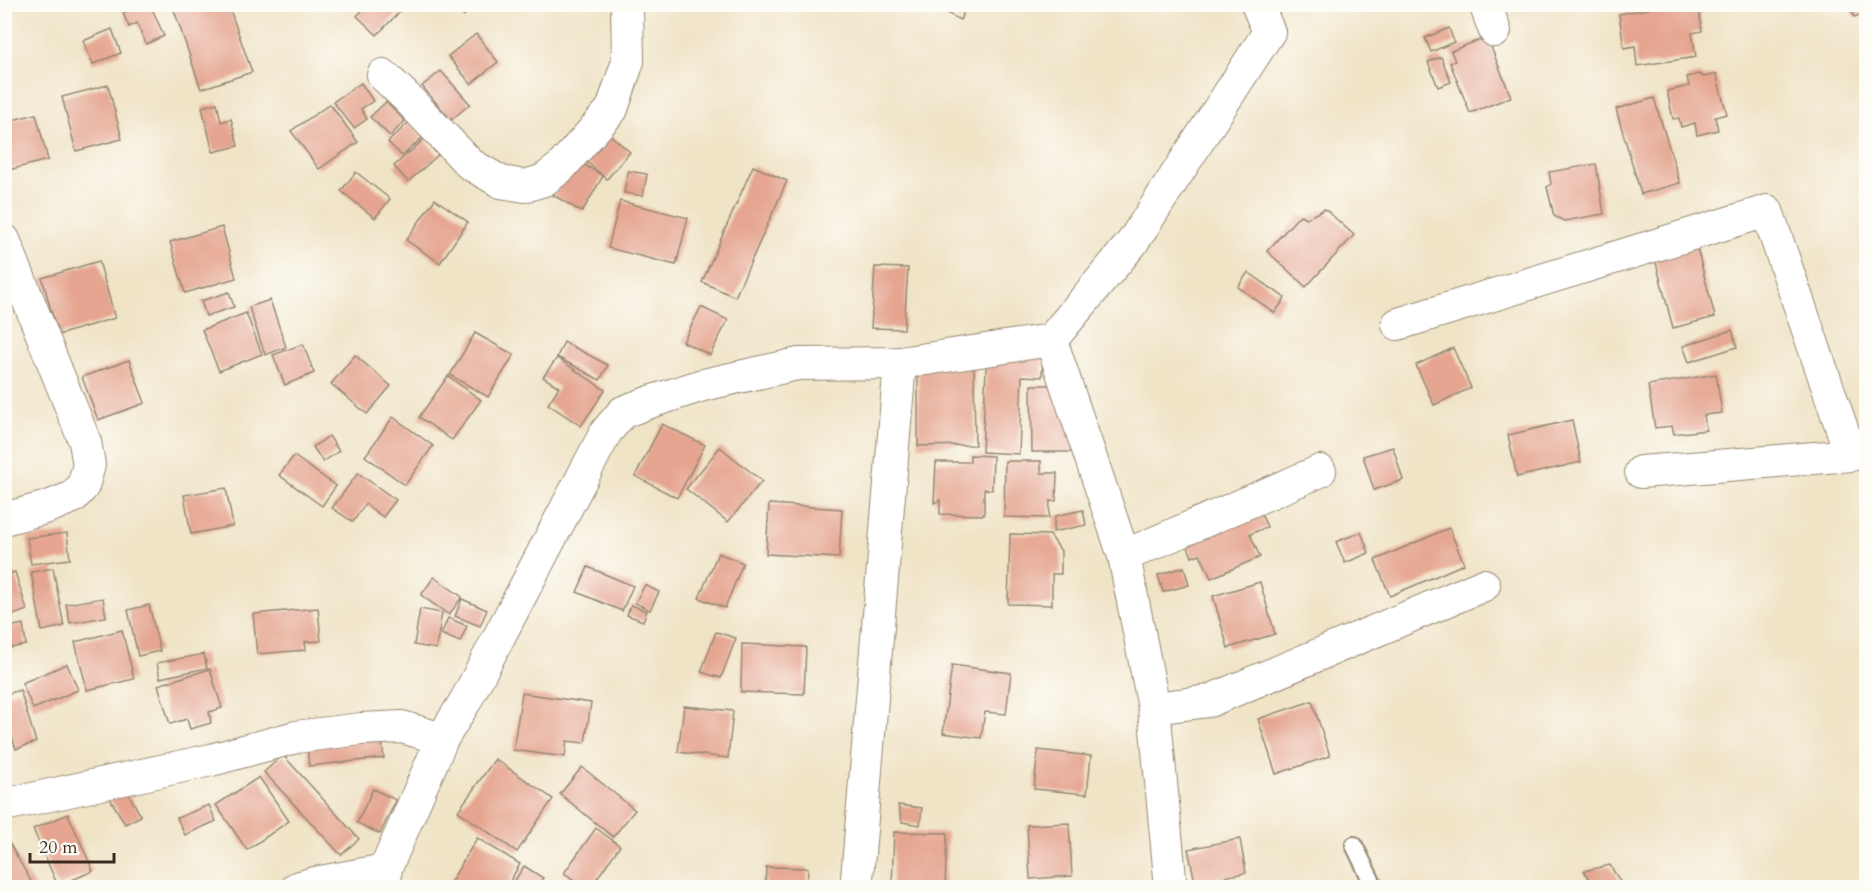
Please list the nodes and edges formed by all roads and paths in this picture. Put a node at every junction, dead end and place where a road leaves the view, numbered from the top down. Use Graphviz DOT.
graph roads {
  1 [pos="627,4"];
  2 [pos="1257,4"];
  3 [pos="383,75"];
  4 [pos="4,240"];
  5 [pos="1398,324"];
  6 [pos="1051,340"];
  7 [pos="900,363"];
  8 [pos="1320,471"];
  9 [pos="1641,472"];
  10 [pos="4,519"];
  11 [pos="1124,556"];
  12 [pos="1484,585"];
  13 [pos="1154,708"];
  14 [pos="442,739"];
  15 [pos="4,805"];
  16 [pos="1354,845"];
  17 [pos="386,879"];
  18 [pos="297,888"];
  19 [pos="858,888"];
  20 [pos="1171,888"];
  21 [pos="1375,888"];
  1 -- 3 [label="street"];
  2 -- 6 [label="street"];
  4 -- 10 [label="street"];
  5 -- 9 [label="street"];
  6 -- 7 [label="street"];
  6 -- 11 [label="street"];
  7 -- 14 [label="street"];
  7 -- 19 [label="street"];
  8 -- 11 [label="street"];
  11 -- 13 [label="street"];
  12 -- 13 [label="street"];
  13 -- 20 [label="street"];
  14 -- 15 [label="street"];
  14 -- 17 [label="street"];
  16 -- 21 [label="lane"];
  17 -- 18 [label="street"];
}
